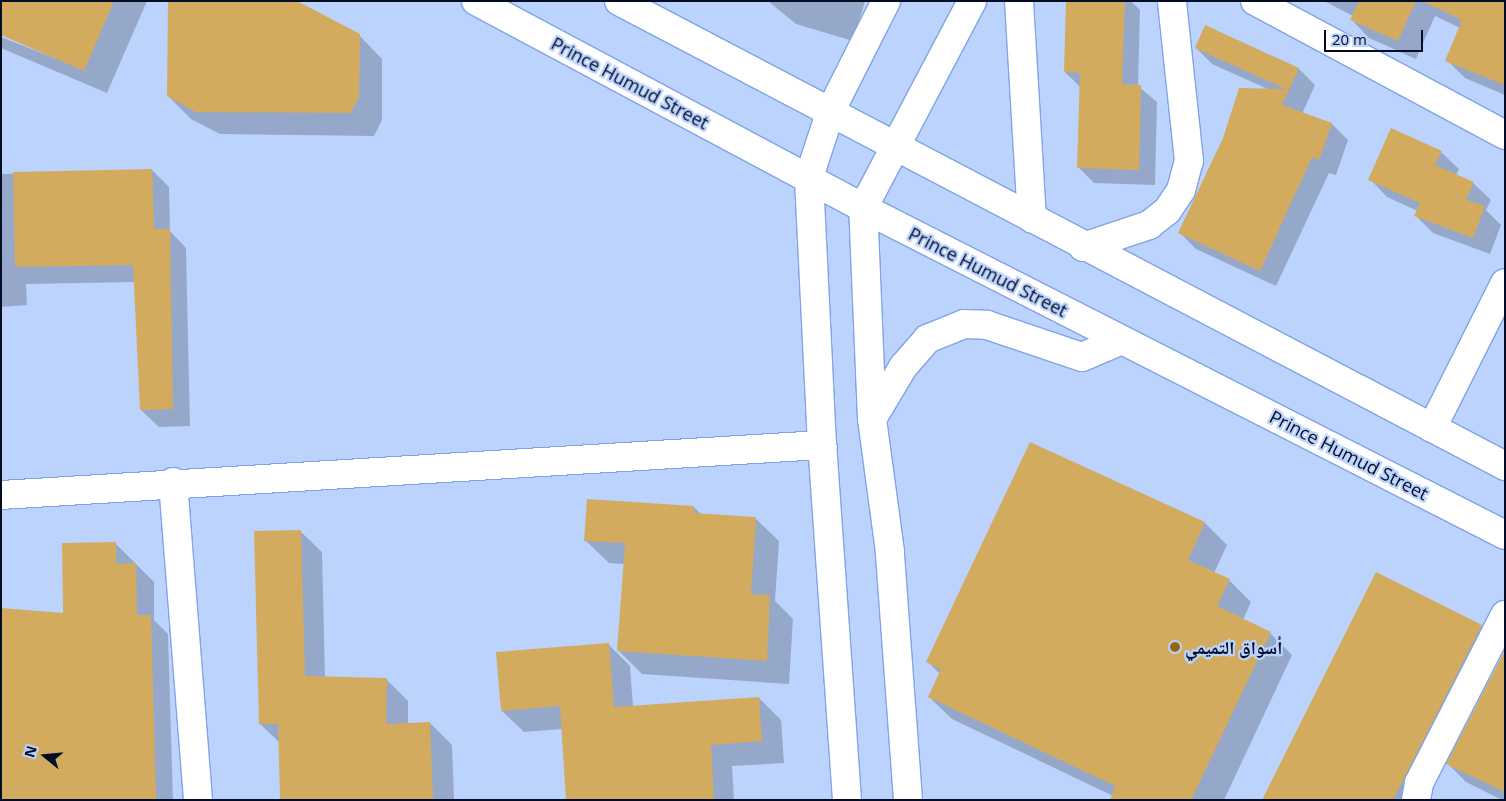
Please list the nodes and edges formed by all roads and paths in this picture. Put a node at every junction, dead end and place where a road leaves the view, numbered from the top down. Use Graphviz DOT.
graph roads {
  1 [pos="476,1"];
  2 [pos="619,1"];
  3 [pos="886,1"];
  4 [pos="972,1"];
  5 [pos="1019,1"];
  6 [pos="1172,1"];
  7 [pos="1255,1"];
  8 [pos="831,110"];
  9 [pos="1505,135"];
  10 [pos="899,145"];
  11 [pos="809,177"];
  12 [pos="864,208"];
  13 [pos="1032,219"];
  14 [pos="1083,247"];
  15 [pos="1505,284"];
  16 [pos="1122,340"];
  17 [pos="872,419"];
  18 [pos="1432,428"];
  19 [pos="822,445"];
  20 [pos="1505,466"];
  21 [pos="174,482"];
  22 [pos="1,495"];
  23 [pos="1505,535"];
  24 [pos="1505,616"];
  25 [pos="198,800"];
  26 [pos="847,800"];
  27 [pos="908,800"];
  28 [pos="1416,800"];
  1 -- 11 [label="street, Prince Humud Street"];
  2 -- 8 [label="street"];
  3 -- 8 [label="street"];
  4 -- 10 [label="street"];
  5 -- 13 [label="street"];
  6 -- 14 [label="street"];
  7 -- 9 [label="street"];
  8 -- 10 [label="street"];
  8 -- 11 [label="street"];
  10 -- 12 [label="street"];
  10 -- 13 [label="street"];
  11 -- 12 [label="street, Prince Humud Street"];
  11 -- 19 [label="street"];
  12 -- 16 [label="street, Prince Humud Street"];
  12 -- 17 [label="street"];
  13 -- 14 [label="street"];
  14 -- 18 [label="street"];
  15 -- 18 [label="street"];
  16 -- 17 [label="street"];
  16 -- 23 [label="street, Prince Humud Street"];
  17 -- 27 [label="street"];
  18 -- 20 [label="street"];
  19 -- 21 [label="street"];
  19 -- 26 [label="street"];
  21 -- 22 [label="street"];
  21 -- 25 [label="street"];
  24 -- 28 [label="street"];
}
